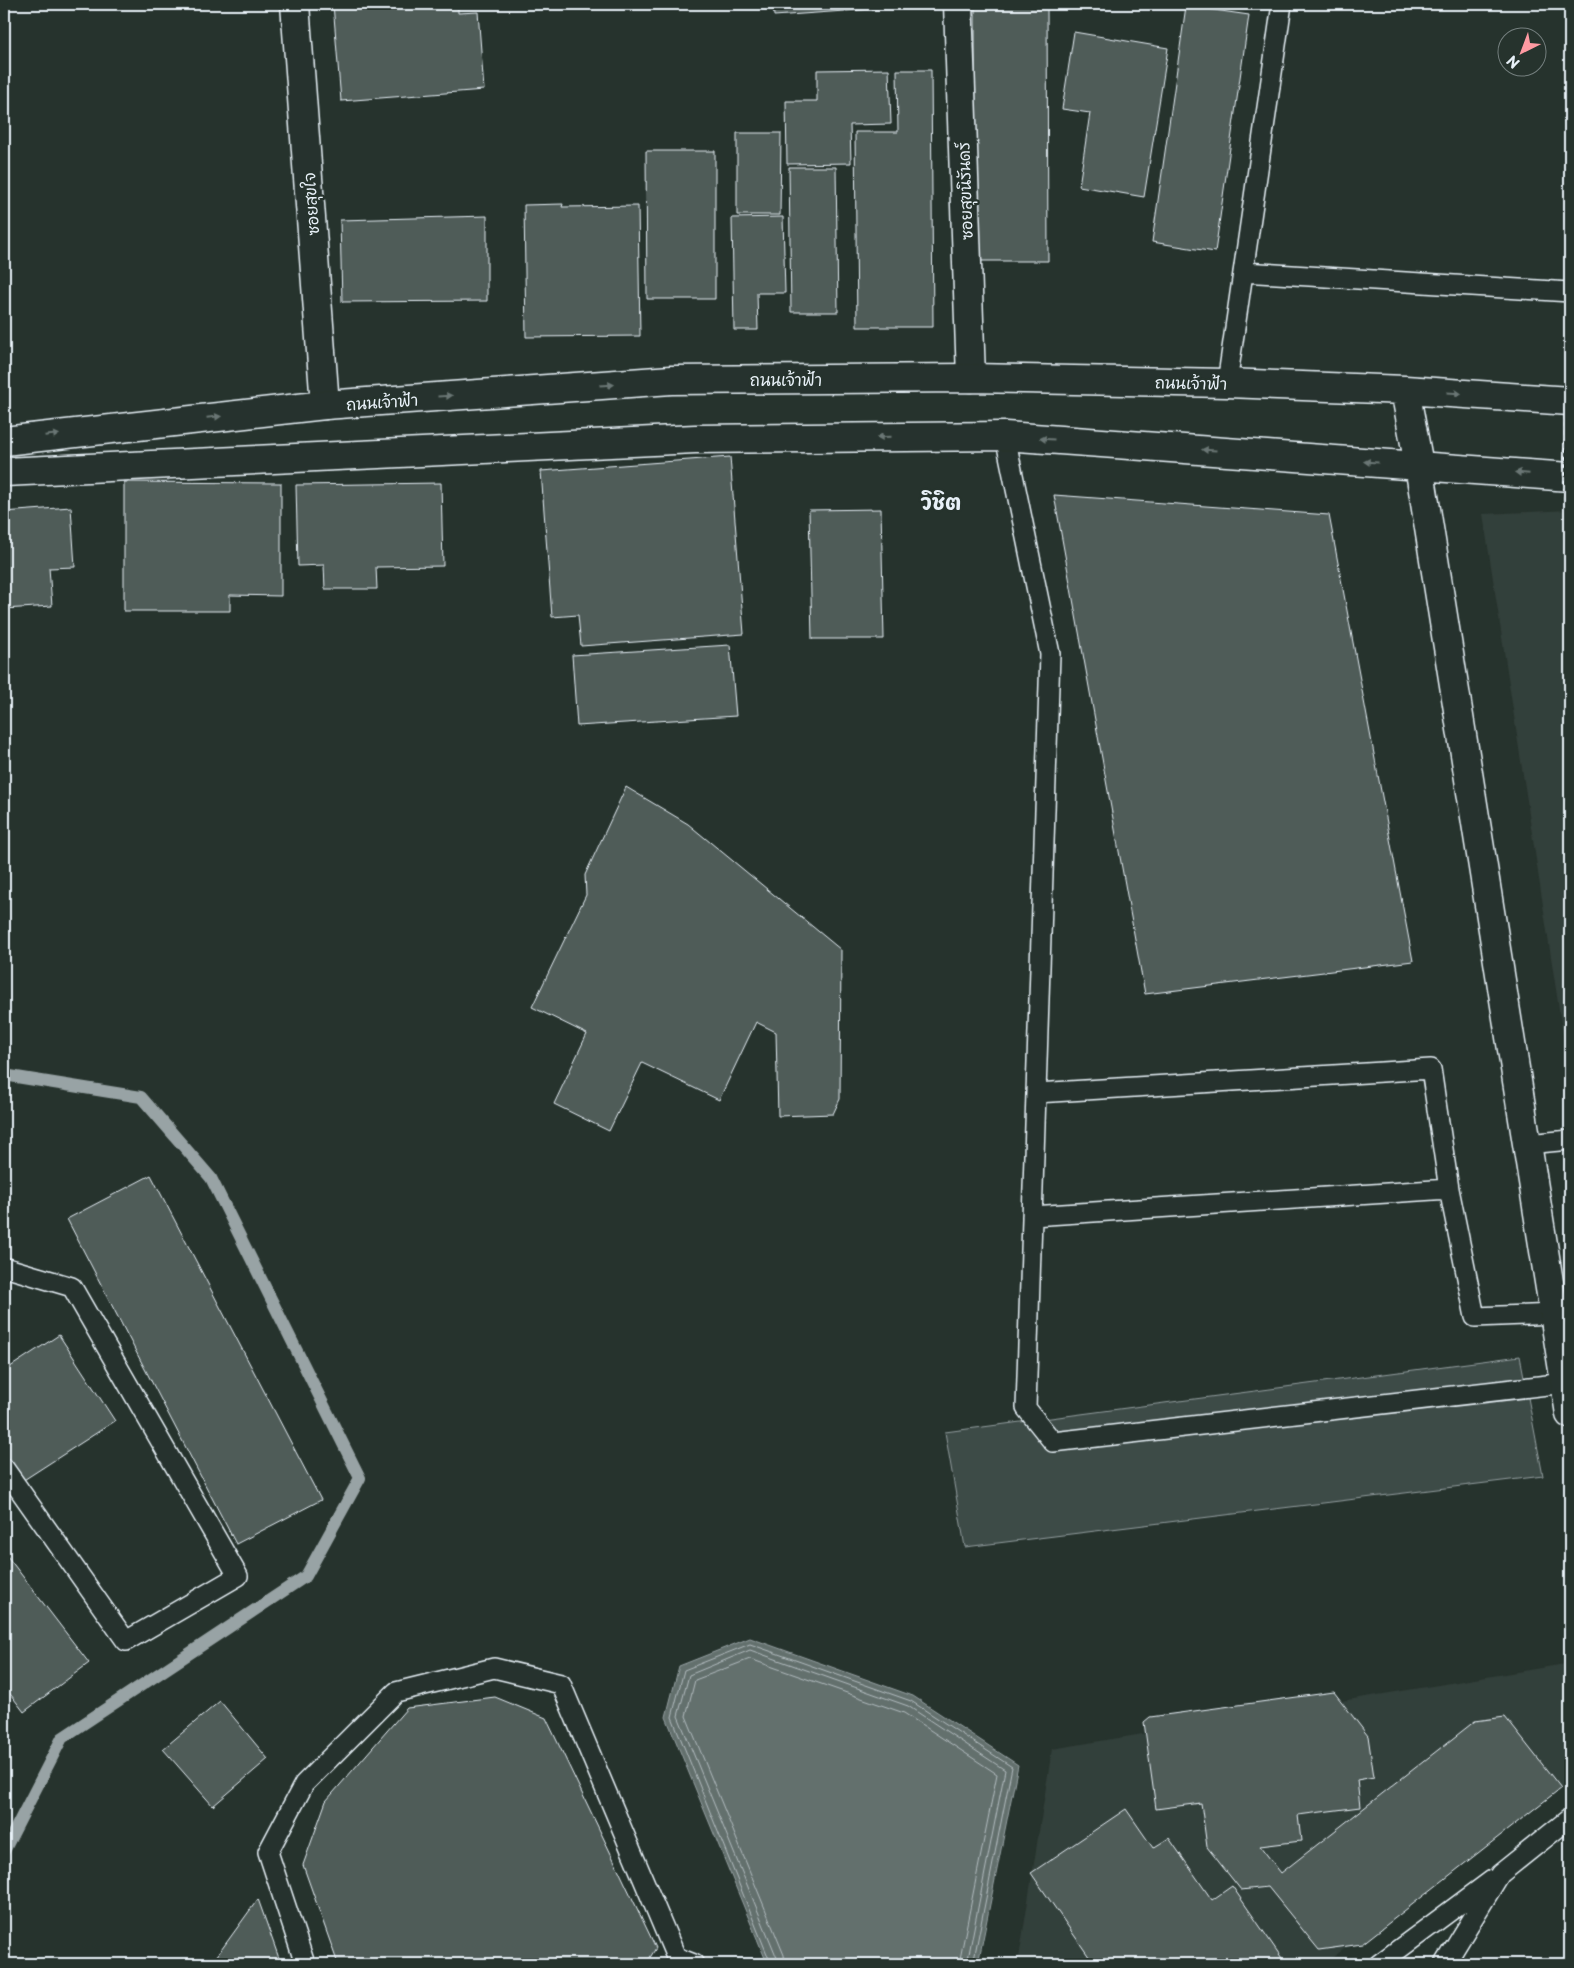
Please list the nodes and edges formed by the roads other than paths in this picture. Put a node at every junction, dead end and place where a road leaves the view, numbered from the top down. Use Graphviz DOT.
graph roads {
  1 [pos="295,4"];
  2 [pos="958,4"];
  3 [pos="1282,4"];
  4 [pos="1243,272"];
  5 [pos="1570,292"];
  6 [pos="971,378"];
  7 [pos="1227,383"];
  8 [pos="1405,390"];
  9 [pos="1570,401"];
  10 [pos="325,405"];
  11 [pos="1005,436"];
  12 [pos="4,440"];
  13 [pos="1419,465"];
  14 [pos="4,472"];
  15 [pos="1568,489"];
  16 [pos="1036,1093"];
  17 [pos="1570,1140"];
  18 [pos="1527,1144"];
  19 [pos="1449,1189"];
  20 [pos="1032,1216"];
  21 [pos="4,1267"];
  22 [pos="1555,1314"];
  23 [pos="1566,1383"];
  24 [pos="1570,1414"];
  25 [pos="4,1468"];
  26 [pos="1570,1818"];
  27 [pos="1500,1874"];
  28 [pos="674,1960"];
  29 [pos="305,1964"];
  30 [pos="694,1964"];
  31 [pos="1379,1964"];
  32 [pos="1445,1964"];
  1 -- 10 [label="main road, ซอยสุขใจ"];
  2 -- 6 [label="main road, ซอยสุขนิรันดร์"];
  3 -- 4 [label="lane"];
  4 -- 5 [label="lane"];
  4 -- 7 [label="lane"];
  6 -- 7 [label="main road, ถนนเจ้าฟ้า"];
  10 -- 6 [label="main road, ถนนเจ้าฟ้า, one-way"];
  7 -- 8 [label="main road, ถนนเจ้าฟ้า"];
  8 -- 9 [label="main road, ถนนเจ้าฟ้า, one-way"];
  8 -- 13 [label="main road"];
  12 -- 10 [label="main road, ถนนเจ้าฟ้า, one-way"];
  13 -- 11 [label="main road, one-way"];
  11 -- 14 [label="main road, one-way"];
  11 -- 16 [label="lane"];
  15 -- 13 [label="main road, one-way"];
  13 -- 18 [label="main road"];
  16 -- 19 [label="lane"];
  16 -- 20 [label="lane"];
  17 -- 18 [label="lane"];
  18 -- 22 [label="main road"];
  19 -- 20 [label="lane"];
  19 -- 22 [label="lane"];
  20 -- 23 [label="lane"];
  21 -- 25 [label="lane"];
  22 -- 23 [label="main road"];
  23 -- 24 [label="main road"];
  26 -- 27 [label="lane"];
  27 -- 31 [label="lane"];
  27 -- 32 [label="lane"];
  28 -- 29 [label="lane"];
  28 -- 30 [label="lane"];
}
